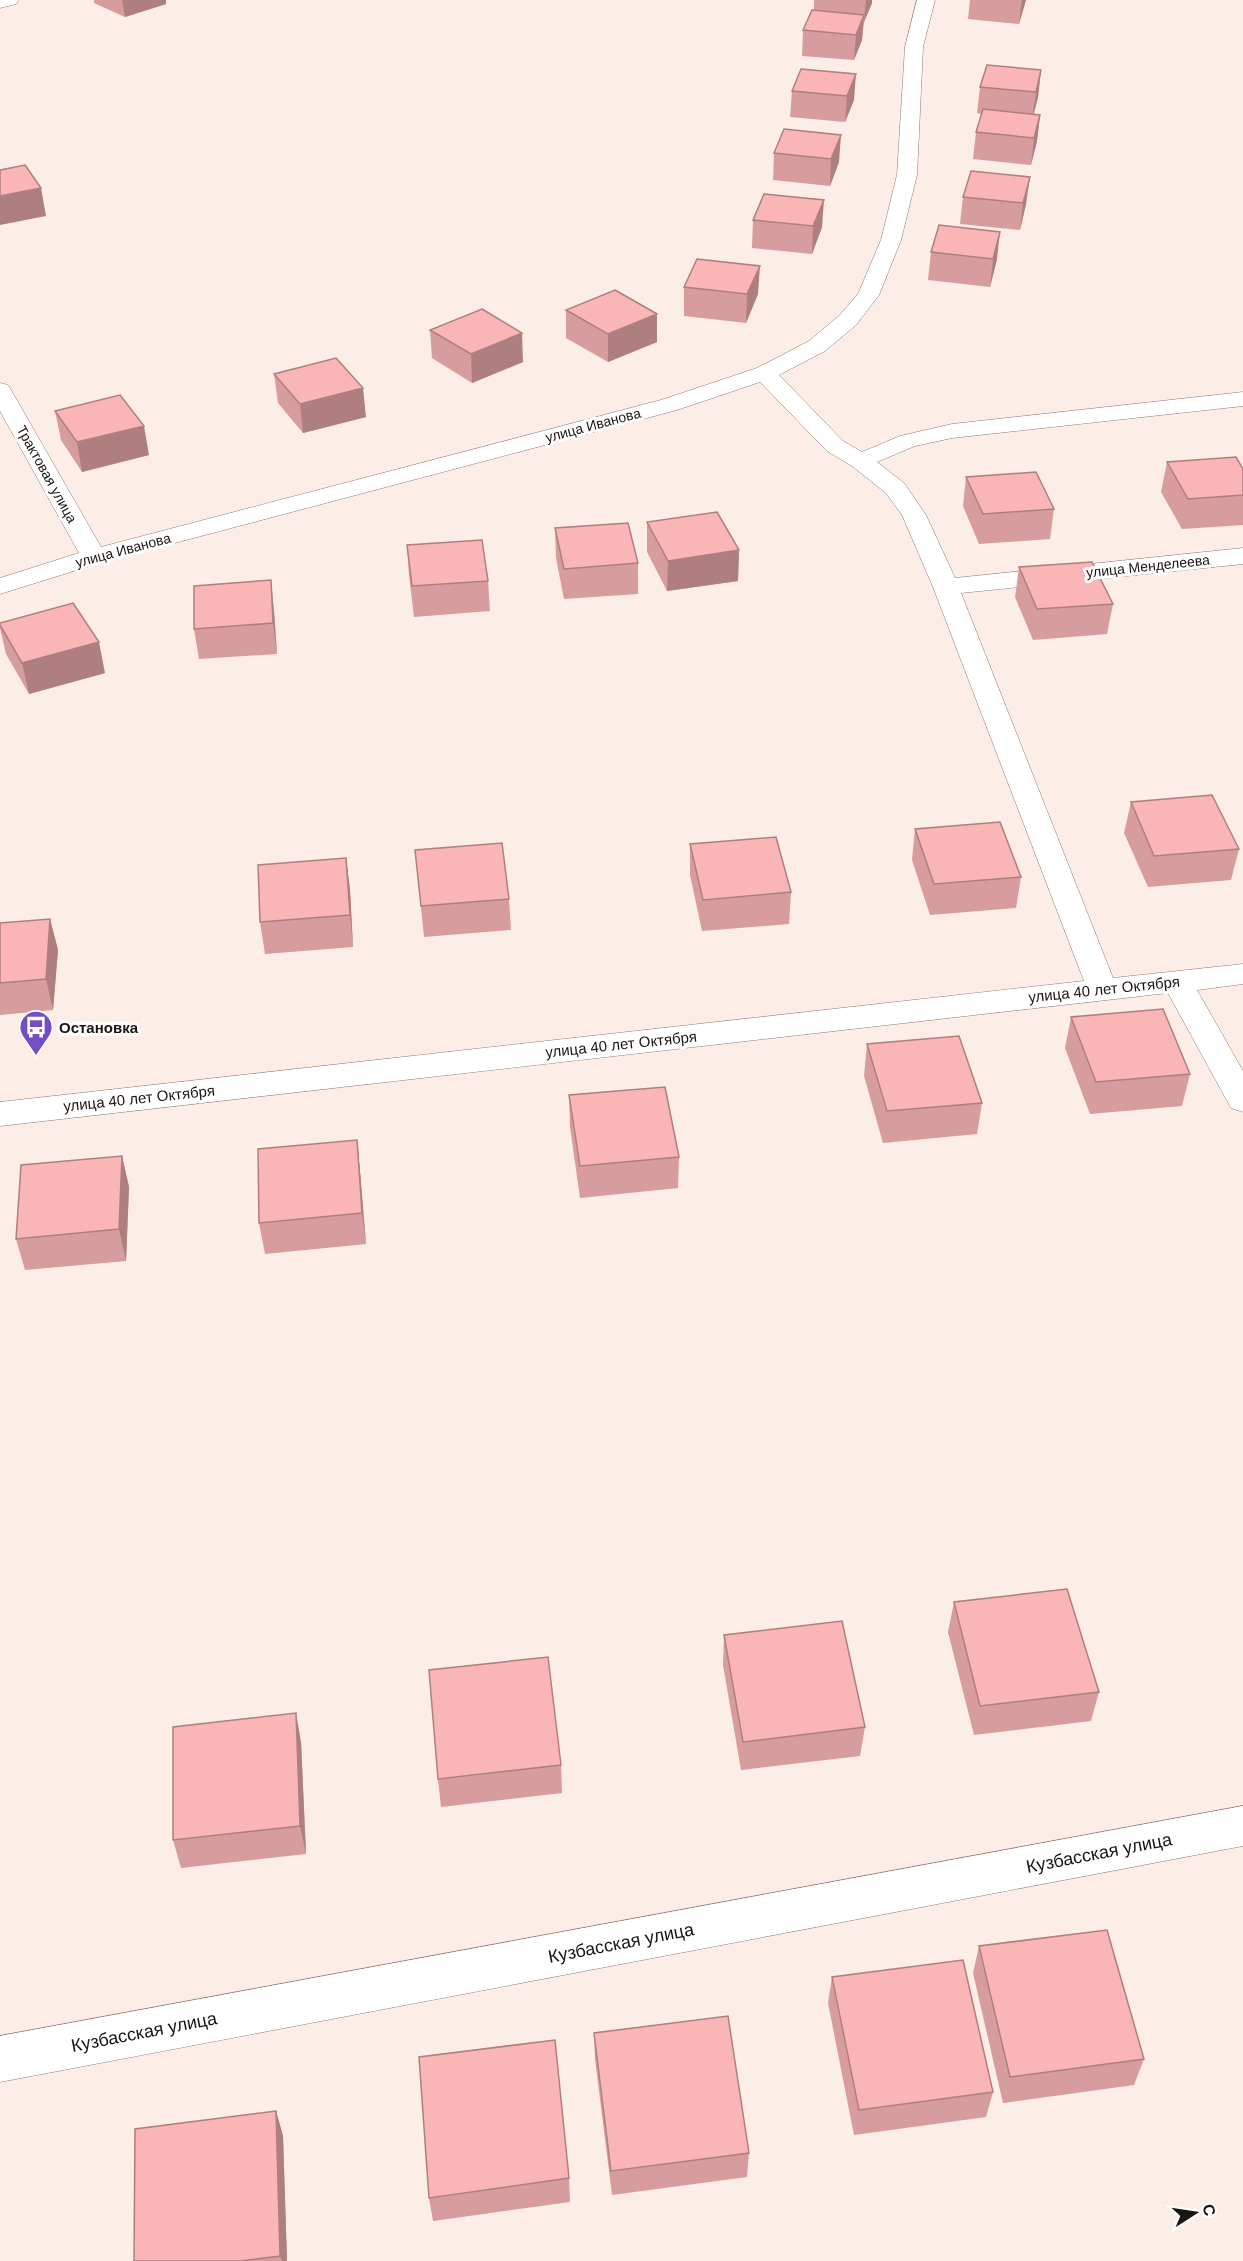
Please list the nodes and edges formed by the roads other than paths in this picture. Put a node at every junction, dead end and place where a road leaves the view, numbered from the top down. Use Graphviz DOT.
graph roads {
  1 [pos="10,0"];
  2 [pos="926,0"];
  3 [pos="0,3"];
  4 [pos="765,373"];
  5 [pos="0,390"];
  6 [pos="1243,399"];
  7 [pos="860,461"];
  8 [pos="1243,556"];
  9 [pos="94,557"];
  10 [pos="0,586"];
  11 [pos="946,587"];
  12 [pos="1243,974"];
  13 [pos="1177,981"];
  14 [pos="1102,989"];
  15 [pos="1243,1100"];
  16 [pos="0,1114"];
  17 [pos="1243,1826"];
  18 [pos="0,2059"];
  1 -- 3 [label="street"];
  2 -- 4 [label="street, улица Иванова"];
  4 -- 7 [label="street"];
  4 -- 9 [label="street, улица Иванова"];
  5 -- 9 [label="street, Трактовая улица"];
  6 -- 7 [label="street"];
  7 -- 11 [label="street"];
  8 -- 11 [label="street, улица Менделеева"];
  9 -- 10 [label="street, улица Иванова"];
  11 -- 14 [label="street"];
  12 -- 13 [label="street, улица 40 лет Октября"];
  13 -- 14 [label="street, улица 40 лет Октября"];
  13 -- 15 [label="street"];
  14 -- 16 [label="street, улица 40 лет Октября"];
  17 -- 18 [label="street, Кузбасская улица"];
}
